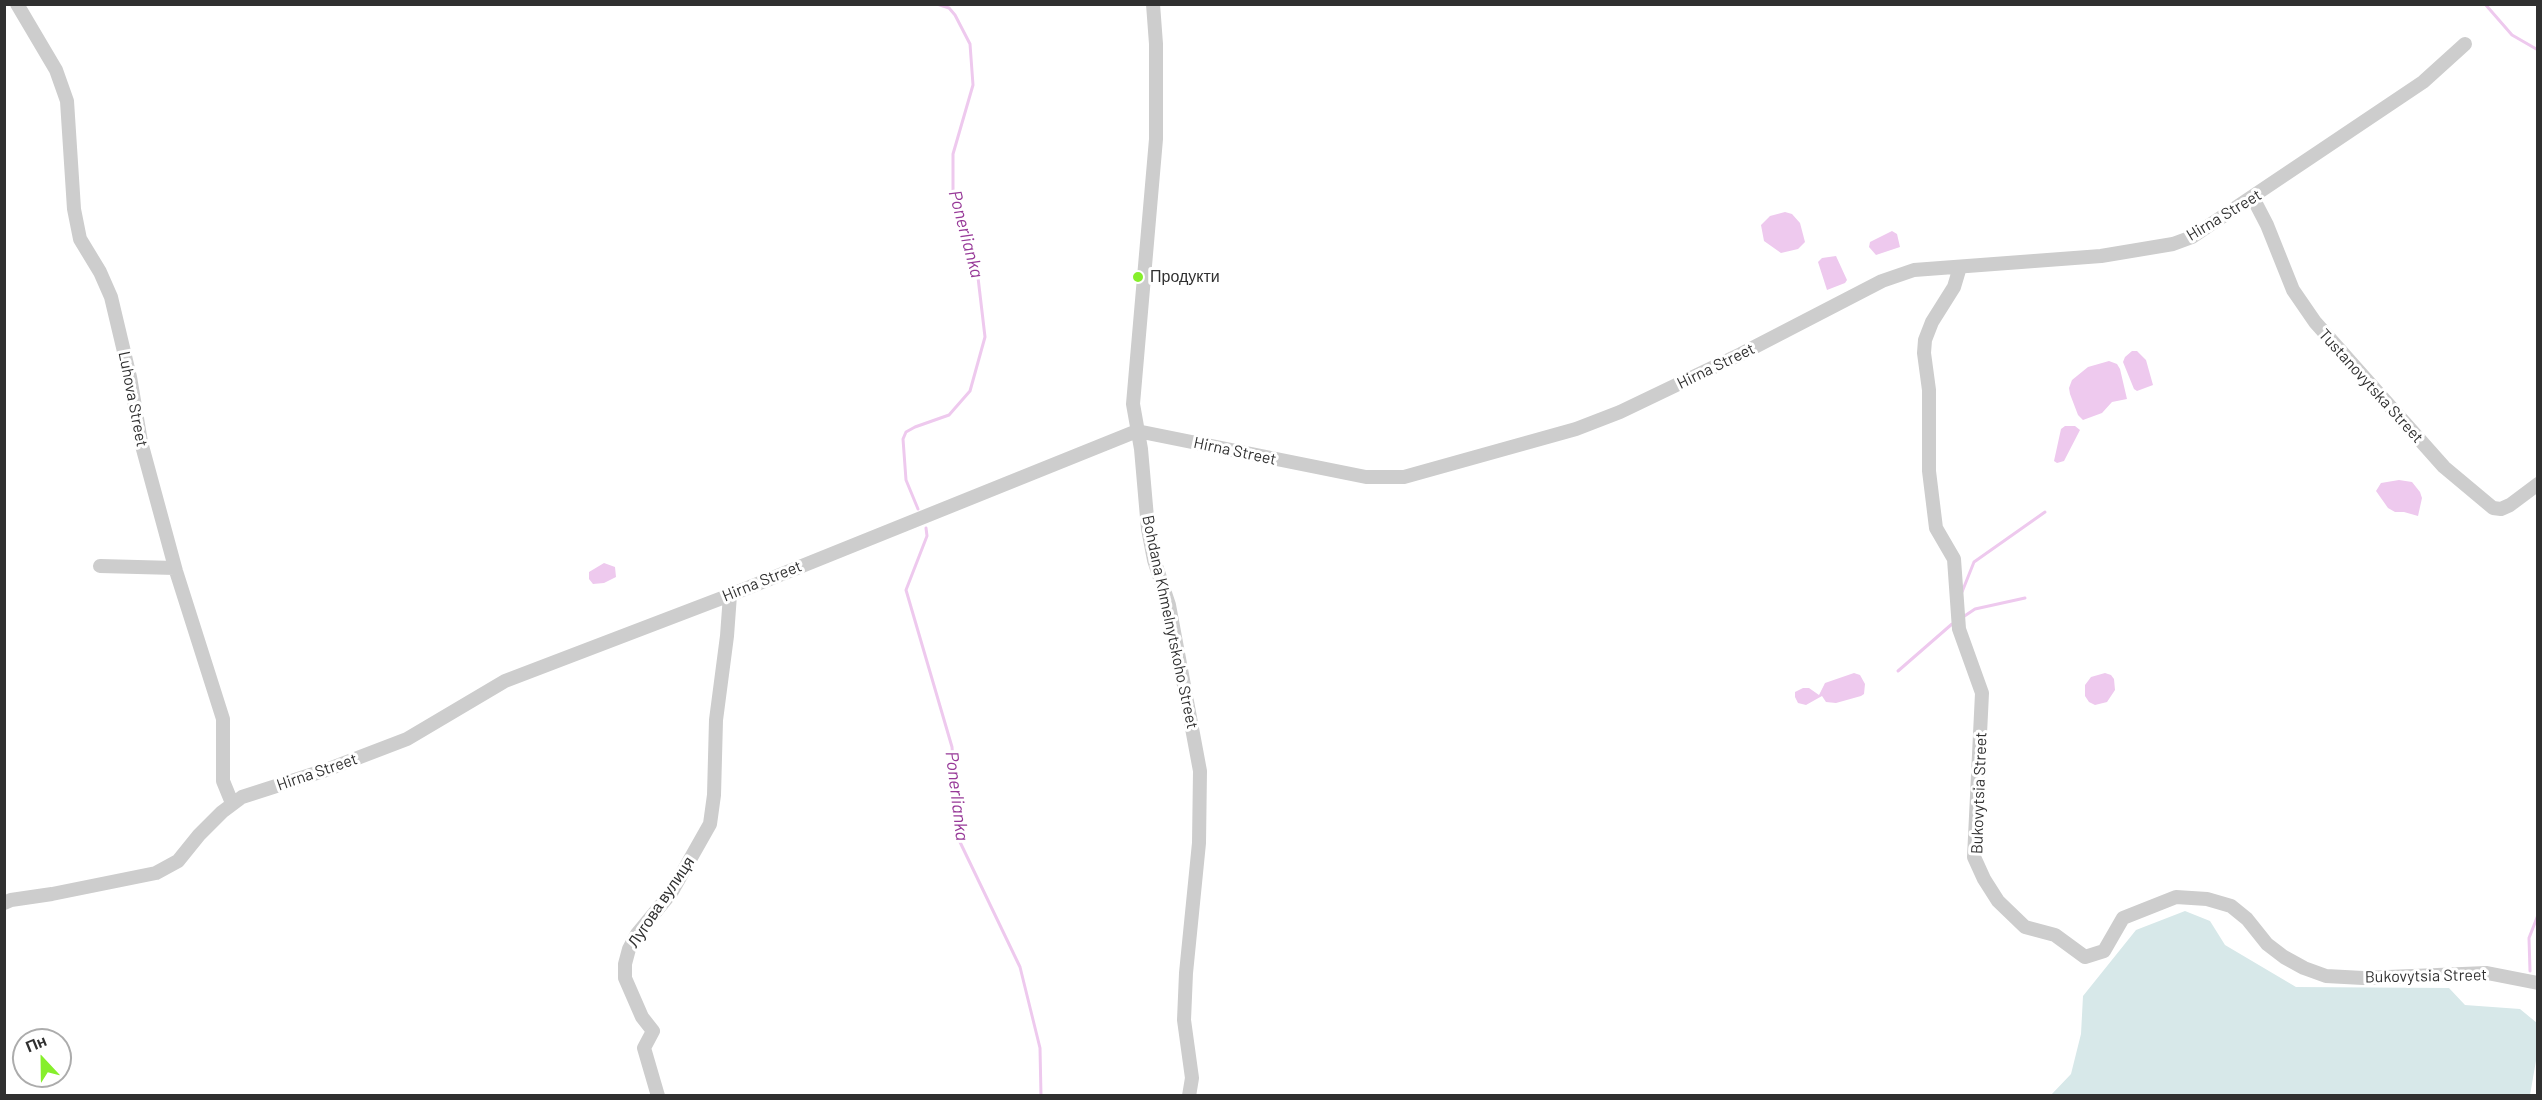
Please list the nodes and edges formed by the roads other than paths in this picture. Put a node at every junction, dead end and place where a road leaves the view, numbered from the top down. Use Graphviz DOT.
graph roads {
  1 [pos="17,4"];
  2 [pos="1153,4"];
  3 [pos="2464,44"];
  4 [pos="2253,198"];
  5 [pos="1960,267"];
  6 [pos="1137,431"];
  7 [pos="2538,484"];
  8 [pos="100,566"];
  9 [pos="175,568"];
  10 [pos="730,595"];
  11 [pos="232,803"];
  12 [pos="4,903"];
  13 [pos="2538,983"];
  14 [pos="658,1095"];
  15 [pos="1189,1095"];
  1 -- 9 [label="street, Luhova Street"];
  2 -- 6 [label="street, Bohdana Khmelnytskoho Street"];
  3 -- 4 [label="street, Hirna Street"];
  4 -- 5 [label="street, Hirna Street"];
  4 -- 7 [label="street, Tustanovytska Street"];
  5 -- 6 [label="street, Hirna Street"];
  5 -- 13 [label="street, Bukovytsia Street"];
  6 -- 10 [label="street, Hirna Street"];
  6 -- 15 [label="street, Bohdana Khmelnytskoho Street"];
  8 -- 9 [label="street"];
  9 -- 11 [label="street, Luhova Street"];
  10 -- 11 [label="street, Hirna Street"];
  10 -- 14 [label="street, Лугова вулиця"];
  11 -- 12 [label="street, Hirna Street"];
}
